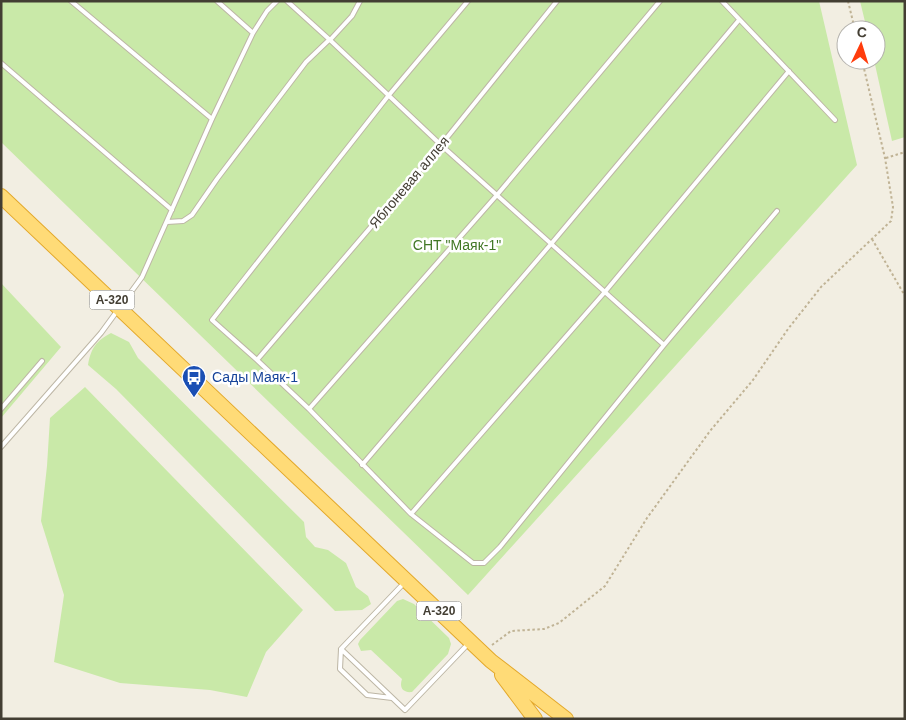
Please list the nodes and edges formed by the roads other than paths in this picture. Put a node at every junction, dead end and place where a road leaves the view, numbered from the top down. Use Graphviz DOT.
graph roads {
  1 [pos="71,1"];
  2 [pos="217,1"];
  3 [pos="276,1"];
  4 [pos="287,1"];
  5 [pos="360,1"];
  6 [pos="468,1"];
  7 [pos="557,1"];
  8 [pos="660,1"];
  9 [pos="722,1"];
  10 [pos="739,20"];
  11 [pos="253,33"];
  12 [pos="330,39"];
  13 [pos="1,64"];
  14 [pos="789,71"];
  15 [pos="389,95"];
  16 [pos="212,119"];
  17 [pos="834,120"];
  18 [pos="441,145"];
  19 [pos="497,195"];
  20 [pos="1,196"];
  21 [pos="172,210"];
  22 [pos="777,211"];
  23 [pos="167,222"];
  24 [pos="551,244"];
  25 [pos="604,293"];
  26 [pos="121,308"];
  27 [pos="664,346"];
  28 [pos="258,360"];
  29 [pos="42,361"];
  30 [pos="1,409"];
  31 [pos="309,409"];
  32 [pos="1,447"];
  33 [pos="362,465"];
  34 [pos="411,514"];
  35 [pos="407,580"];
  36 [pos="471,641"];
  37 [pos="341,649"];
  38 [pos="487,657"];
  39 [pos="392,698"];
  40 [pos="535,719"];
  41 [pos="566,719"];
  1 -- 16 [label="lane"];
  2 -- 11 [label="lane"];
  3 -- 11 [label="lane"];
  4 -- 12 [label="lane"];
  5 -- 12 [label="lane"];
  6 -- 15 [label="lane"];
  7 -- 18 [label="lane, Яблоневая аллея"];
  8 -- 19 [label="lane"];
  9 -- 10 [label="lane"];
  10 -- 14 [label="lane"];
  10 -- 24 [label="lane"];
  11 -- 16 [label="lane"];
  12 -- 15 [label="lane"];
  12 -- 23 [label="lane"];
  13 -- 21 [label="lane"];
  14 -- 17 [label="lane"];
  14 -- 25 [label="lane"];
  15 -- 18 [label="lane"];
  15 -- 28 [label="lane"];
  16 -- 21 [label="lane"];
  18 -- 19 [label="lane"];
  18 -- 28 [label="lane, Яблоневая аллея"];
  19 -- 24 [label="lane"];
  19 -- 31 [label="lane"];
  20 -- 26 [label="highway, А-320"];
  21 -- 23 [label="lane"];
  22 -- 27 [label="lane"];
  23 -- 26 [label="lane"];
  24 -- 25 [label="lane"];
  24 -- 33 [label="lane"];
  25 -- 27 [label="lane"];
  25 -- 34 [label="lane"];
  26 -- 32 [label="lane"];
  26 -- 35 [label="highway, А-320"];
  27 -- 34 [label="lane"];
  28 -- 31 [label="lane"];
  29 -- 30 [label="lane"];
  31 -- 33 [label="lane"];
  33 -- 34 [label="lane"];
  35 -- 36 [label="highway, А-320"];
  35 -- 37 [label="lane"];
  36 -- 38 [label="highway, А-320"];
  36 -- 39 [label="lane"];
  37 -- 39 [label="lane"];
  37 -- 39 [label="lane"];
  38 -- 40 [label="highway, А-320"];
  38 -- 41 [label="highway, А-320"];
}
